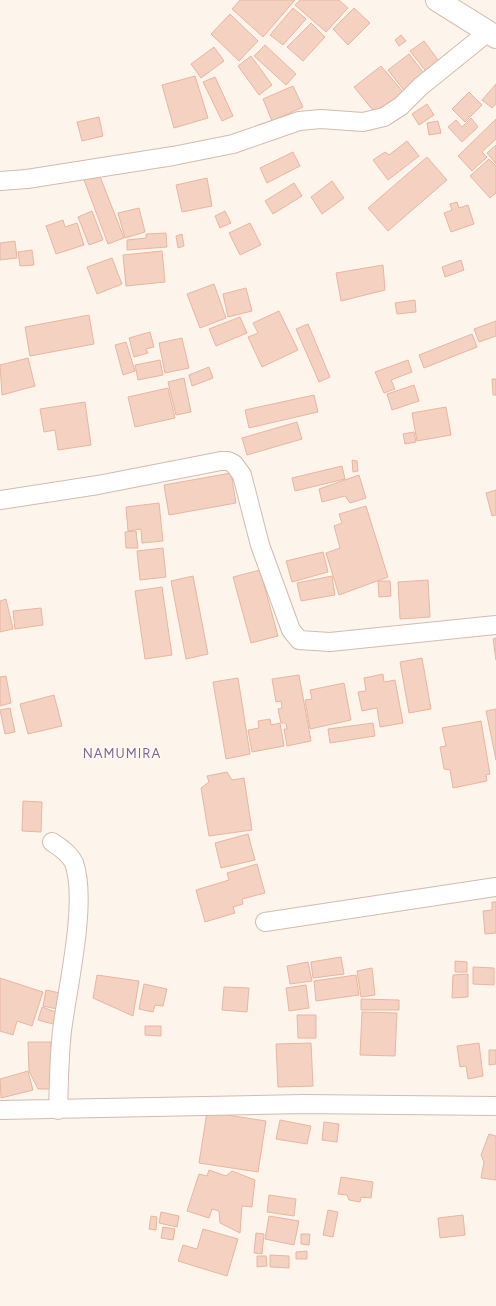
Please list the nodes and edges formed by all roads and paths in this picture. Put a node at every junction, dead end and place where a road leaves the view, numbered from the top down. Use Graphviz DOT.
graph roads {
  1 [pos="437,0"];
  2 [pos="492,35"];
  3 [pos="0,181"];
  4 [pos="0,500"];
  5 [pos="496,625"];
  6 [pos="52,842"];
  7 [pos="496,887"];
  8 [pos="265,922"];
  9 [pos="496,1106"];
  10 [pos="0,1110"];
  11 [pos="58,1110"];
  1 -- 2 [label="main road"];
  2 -- 3 [label="street"];
  4 -- 5 [label="street"];
  6 -- 11 [label="street"];
  7 -- 8 [label="street"];
  9 -- 11 [label="street"];
  10 -- 11 [label="street"];
}
